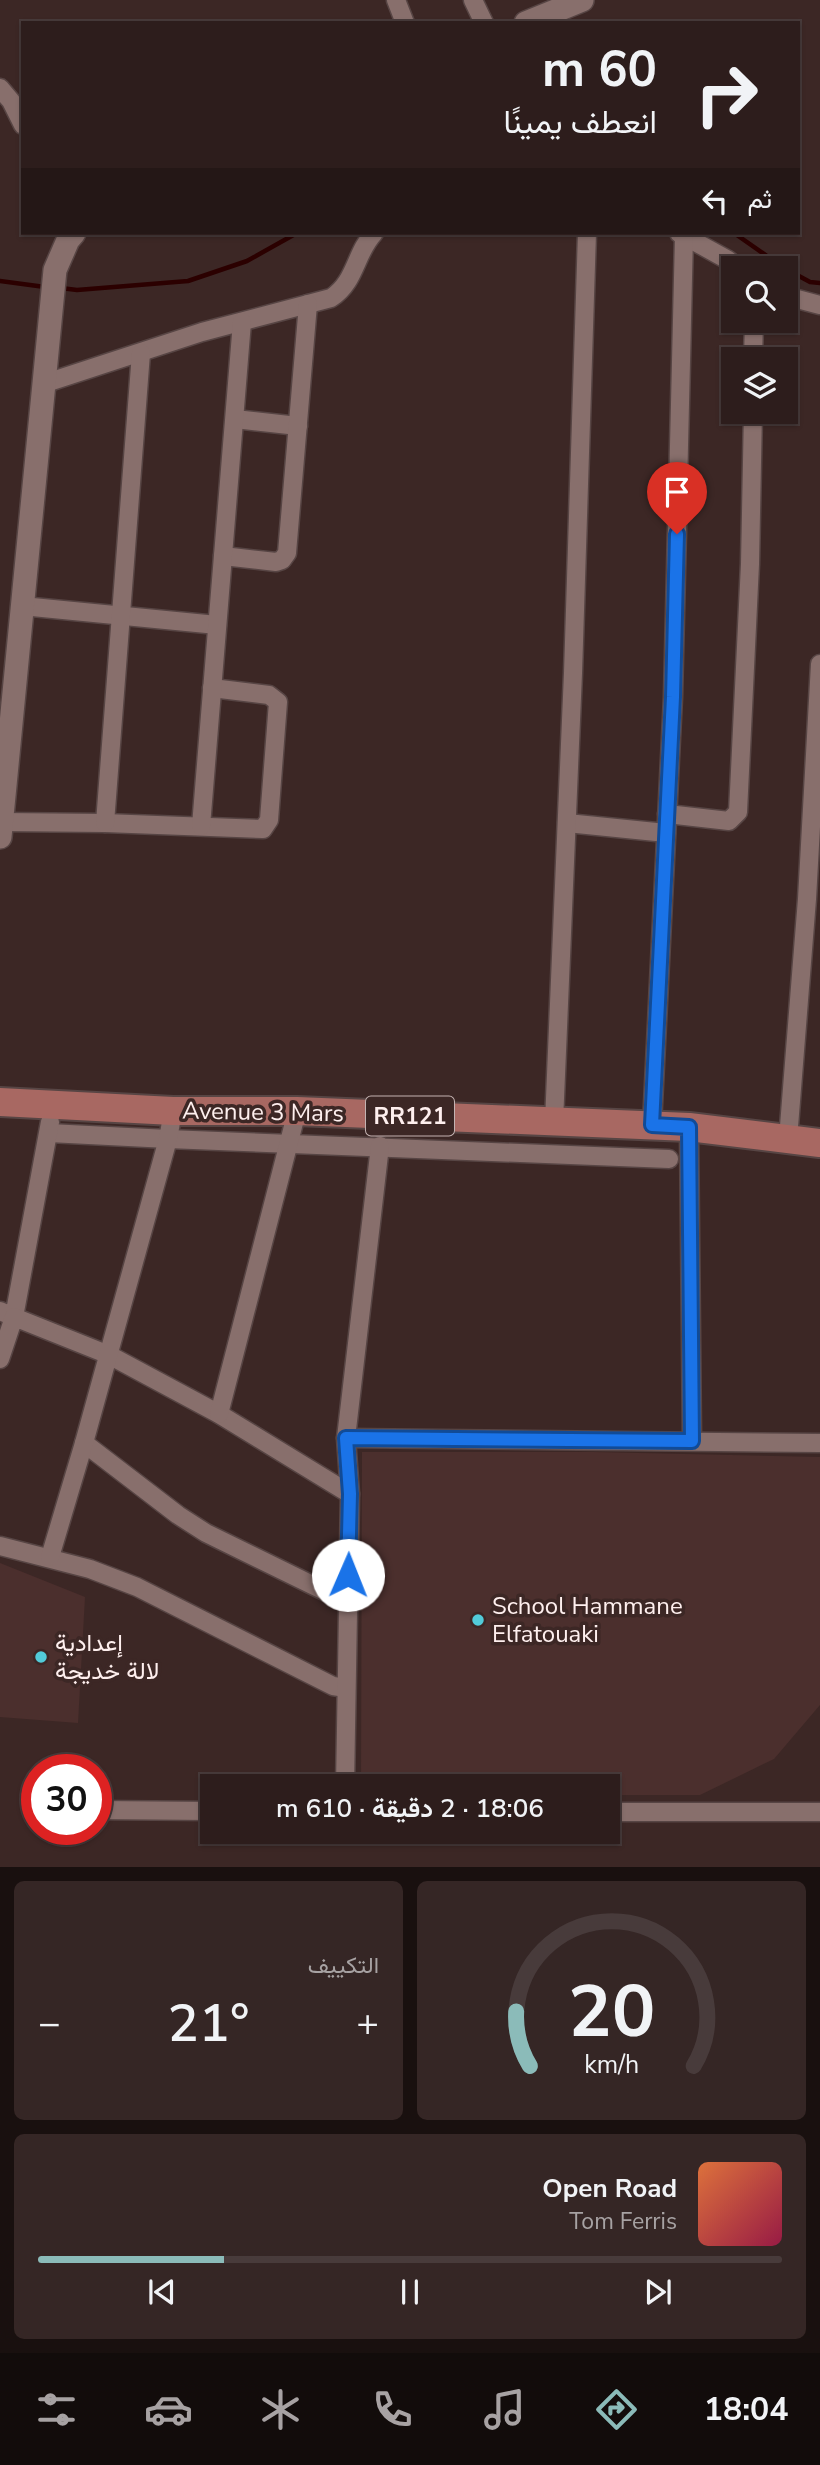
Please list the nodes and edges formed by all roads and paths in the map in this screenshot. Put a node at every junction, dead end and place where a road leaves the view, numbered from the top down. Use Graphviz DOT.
graph roads {
  1 [pos="396,0"];
  2 [pos="472,0"];
  3 [pos="582,0"];
  4 [pos="535,13"];
  5 [pos="404,21"];
  6 [pos="483,21"];
  7 [pos="0,88"];
  8 [pos="21,121"];
  9 [pos="72,235"];
  10 [pos="373,235"];
  11 [pos="587,235"];
  12 [pos="682,235"];
  13 [pos="684,235"];
  14 [pos="722,256"];
  15 [pos="798,299"];
  16 [pos="308,304"];
  17 [pos="820,305"];
  18 [pos="242,322"];
  19 [pos="141,353"];
  20 [pos="46,383"];
  21 [pos="235,419"];
  22 [pos="752,424"];
  23 [pos="298,426"];
  24 [pos="223,556"];
  25 [pos="22,606"];
  26 [pos="121,614"];
  27 [pos="217,625"];
  28 [pos="820,676"];
  29 [pos="212,688"];
  30 [pos="667,814"];
  31 [pos="105,823"];
  32 [pos="567,823"];
  33 [pos="201,826"];
  34 [pos="1,829"];
  35 [pos="666,833"];
  36 [pos="0,1102"];
  37 [pos="51,1104"];
  38 [pos="173,1111"];
  39 [pos="297,1111"];
  40 [pos="554,1122"];
  41 [pos="652,1125"];
  42 [pos="689,1127"];
  43 [pos="49,1133"];
  44 [pos="168,1139"];
  45 [pos="788,1139"];
  46 [pos="287,1143"];
  47 [pos="820,1143"];
  48 [pos="380,1146"];
  49 [pos="669,1158"];
  50 [pos="7,1314"];
  51 [pos="109,1355"];
  52 [pos="0,1359"];
  53 [pos="219,1414"];
  54 [pos="346,1438"];
  55 [pos="692,1441"];
  56 [pos="84,1443"];
  57 [pos="820,1443"];
  58 [pos="350,1494"];
  59 [pos="0,1546"];
  60 [pos="50,1557"];
  61 [pos="347,1602"];
  62 [pos="346,1688"];
  63 [pos="345,1774"];
  64 [pos="112,1810"];
  65 [pos="200,1811"];
  66 [pos="620,1812"];
  67 [pos="820,1812"];
  1 -- 5 [label="street"];
  2 -- 6 [label="street"];
  3 -- 4 [label="street"];
  7 -- 8 [label="street"];
  9 -- 20 [label="street"];
  10 -- 16 [label="street"];
  11 -- 32 [label="street"];
  12 -- 30 [label="street"];
  13 -- 14 [label="street"];
  15 -- 17 [label="street"];
  16 -- 18 [label="street"];
  16 -- 23 [label="street"];
  18 -- 19 [label="street"];
  18 -- 21 [label="street"];
  19 -- 20 [label="street"];
  19 -- 26 [label="street"];
  20 -- 25 [label="street"];
  21 -- 23 [label="street"];
  21 -- 24 [label="street"];
  22 -- 30 [label="street"];
  23 -- 24 [label="street"];
  24 -- 27 [label="street"];
  25 -- 26 [label="street"];
  25 -- 34 [label="street"];
  26 -- 27 [label="street"];
  26 -- 31 [label="street"];
  27 -- 29 [label="street"];
  28 -- 45 [label="street"];
  29 -- 33 [label="street"];
  29 -- 33 [label="street"];
  30 -- 35 [label="street"];
  31 -- 33 [label="street"];
  31 -- 34 [label="street"];
  32 -- 35 [label="street"];
  32 -- 40 [label="street"];
  35 -- 41 [label="street"];
  36 -- 37 [label="main road, Avenue 3 Mars / RR121"];
  37 -- 38 [label="main road, Avenue 3 Mars / RR121"];
  37 -- 43 [label="street"];
  38 -- 39 [label="main road, Avenue 3 Mars / RR121"];
  38 -- 44 [label="street"];
  39 -- 40 [label="main road, Avenue 3 Mars / RR121"];
  39 -- 46 [label="street"];
  40 -- 41 [label="main road, Avenue 3 Mars / RR121"];
  41 -- 42 [label="main road, Avenue 3 Mars / RR121"];
  42 -- 45 [label="main road, Avenue 3 Mars / RR121"];
  42 -- 55 [label="street"];
  43 -- 44 [label="street"];
  43 -- 50 [label="street"];
  44 -- 46 [label="street"];
  44 -- 51 [label="street"];
  45 -- 47 [label="main road, Avenue 3 Mars / RR121"];
  46 -- 48 [label="street"];
  46 -- 53 [label="street"];
  48 -- 49 [label="street"];
  48 -- 54 [label="street"];
  50 -- 51 [label="street"];
  50 -- 52 [label="street"];
  51 -- 53 [label="street"];
  51 -- 56 [label="street"];
  53 -- 58 [label="street"];
  54 -- 55 [label="street"];
  54 -- 58 [label="street"];
  55 -- 57 [label="street"];
  56 -- 60 [label="street"];
  56 -- 61 [label="street"];
  58 -- 61 [label="street"];
  59 -- 60 [label="street"];
  60 -- 62 [label="street"];
  61 -- 62 [label="street"];
  62 -- 63 [label="street"];
  64 -- 65 [label="street"];
  66 -- 67 [label="street"];
}
